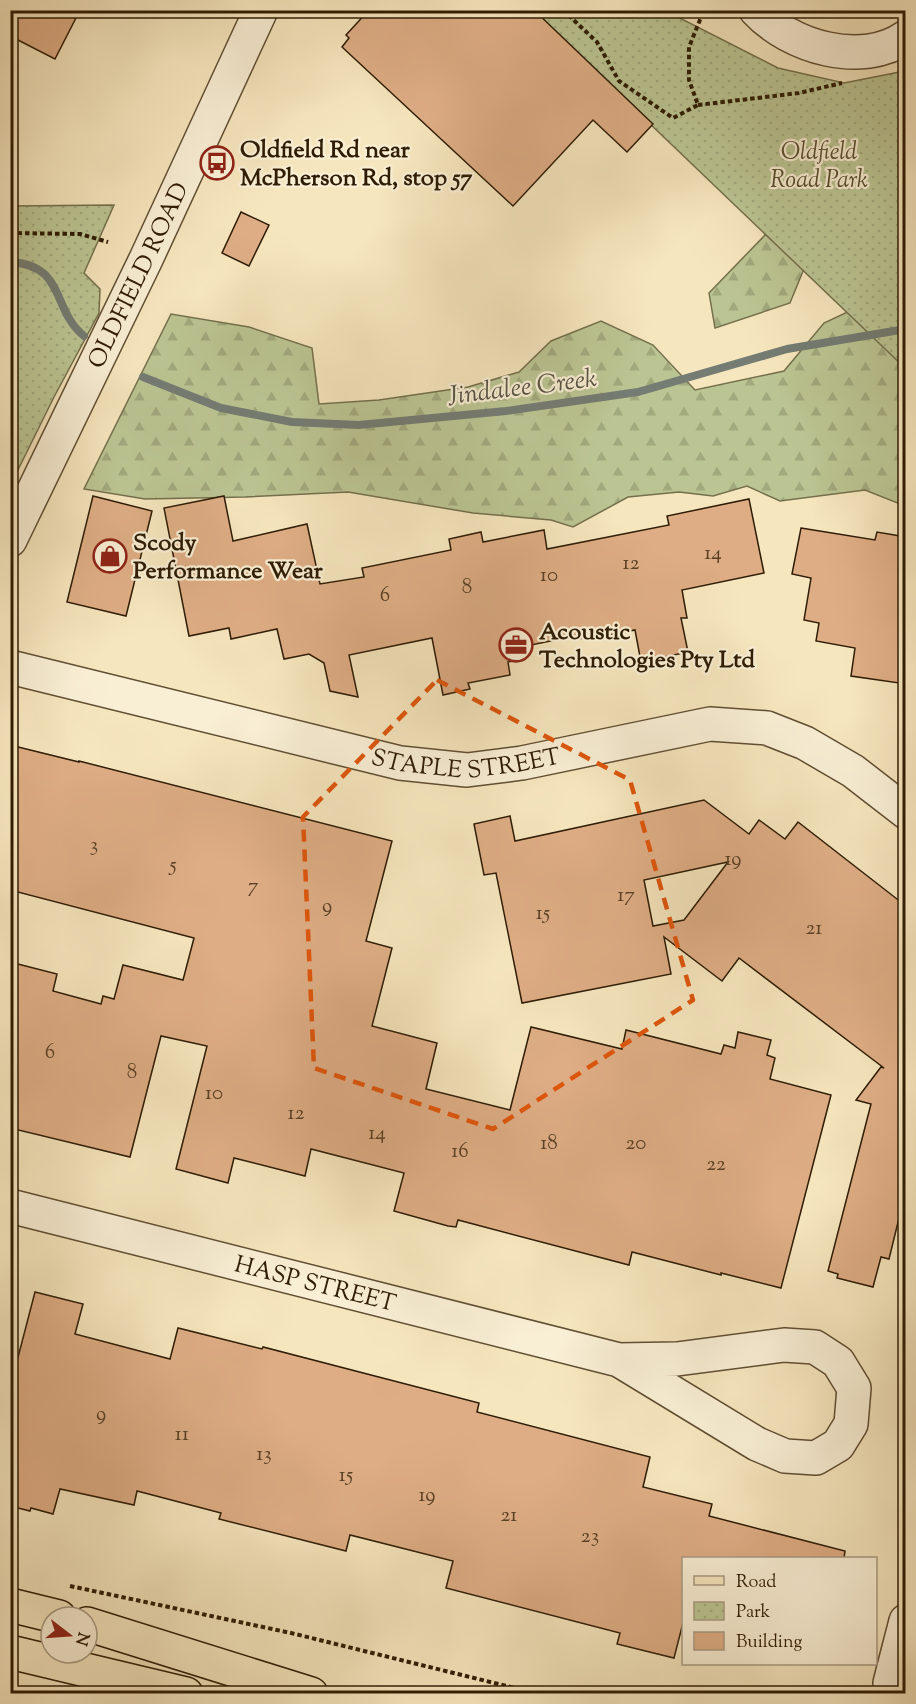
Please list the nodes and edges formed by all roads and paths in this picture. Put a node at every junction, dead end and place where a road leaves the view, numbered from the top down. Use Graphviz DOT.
graph roads {
  1 [pos="261,10"];
  2 [pos="563,10"];
  3 [pos="704,10"];
  4 [pos="756,10"];
  5 [pos="906,37"];
  6 [pos="867,52"];
  7 [pos="698,105"];
  8 [pos="10,233"];
  9 [pos="108,242"];
  10 [pos="10,540"];
  11 [pos="10,667"];
  12 [pos="906,812"];
  13 [pos="10,1206"];
  14 [pos="619,1360"];
  15 [pos="67,1586"];
  16 [pos="10,1605"];
  17 [pos="39,1612"];
  18 [pos="906,1621"];
  19 [pos="99,1628"];
  20 [pos="10,1652"];
  21 [pos="890,1683"];
  22 [pos="186,1694"];
  23 [pos="311,1694"];
  24 [pos="539,1694"];
  1 -- 10 [label="street, OLDFIELD ROAD"];
  2 -- 7 [label="path"];
  3 -- 7 [label="path"];
  4 -- 6 [label="street"];
  5 -- 6 [label="street"];
  6 -- 7 [label="path"];
  8 -- 9 [label="path"];
  11 -- 12 [label="street, STAPLE STREET"];
  13 -- 14 [label="street, HASP STREET"];
  14 -- 14 [label="street, HASP STREET"];
  15 -- 24 [label="path"];
  16 -- 17 [label="main road"];
  18 -- 21 [label="street"];
  19 -- 23 [label="main road"];
  20 -- 22 [label="main road"];
}
